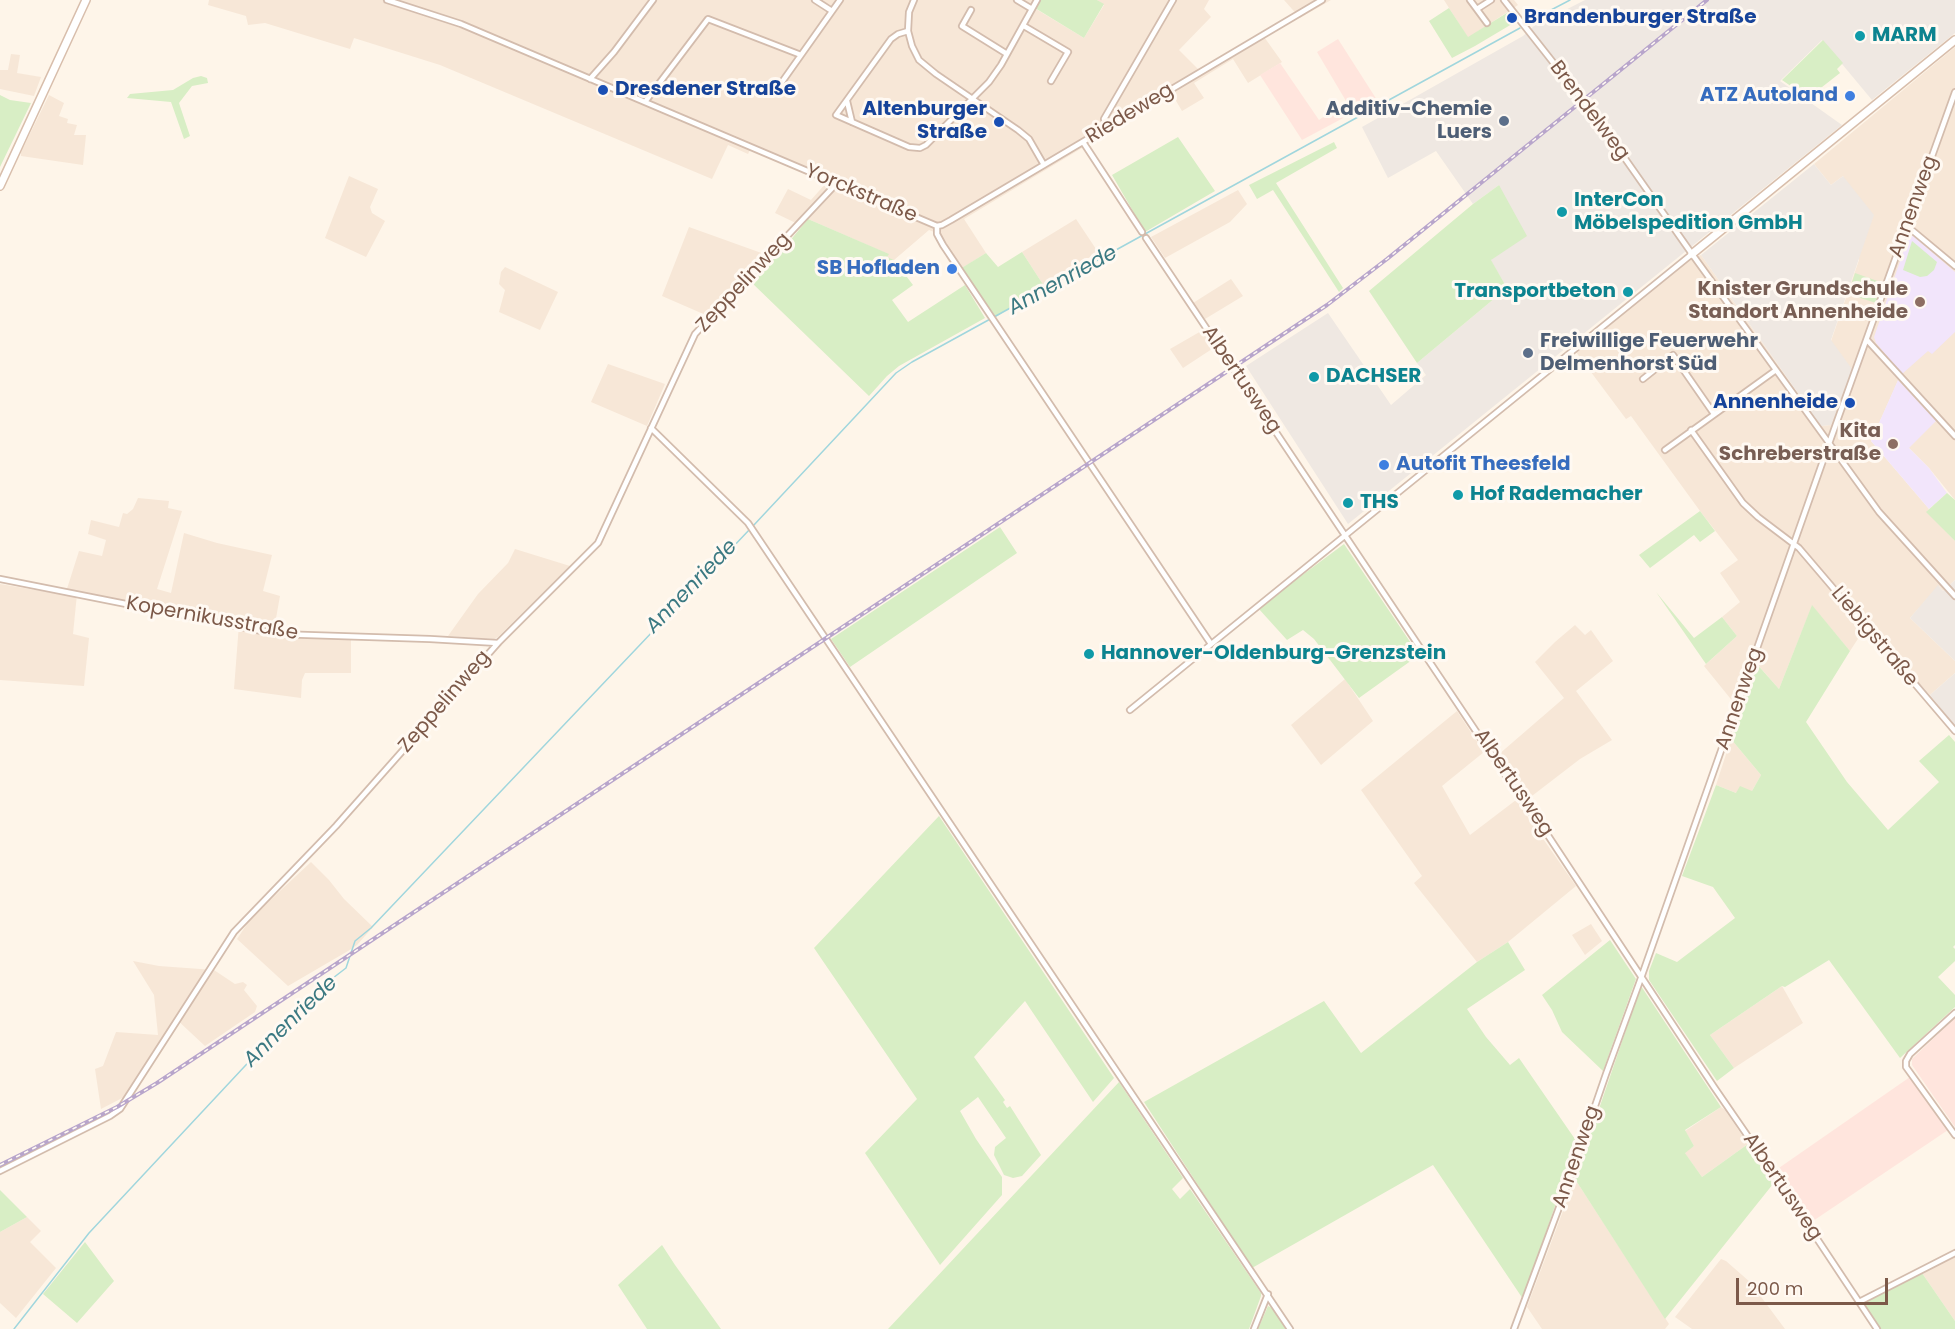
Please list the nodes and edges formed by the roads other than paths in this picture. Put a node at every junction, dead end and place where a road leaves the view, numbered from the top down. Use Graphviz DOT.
graph roads {
  1 [pos="86,0"];
  2 [pos="387,0"];
  3 [pos="653,0"];
  4 [pos="814,0"];
  5 [pos="840,0"];
  6 [pos="914,0"];
  7 [pos="1017,0"];
  8 [pos="1037,0"];
  9 [pos="1173,0"];
  10 [pos="1322,0"];
  11 [pos="1470,0"];
  12 [pos="1491,0"];
  13 [pos="1504,0"];
  14 [pos="1032,9"];
  15 [pos="1477,9"];
  16 [pos="971,10"];
  17 [pos="832,11"];
  18 [pos="1487,23"];
  19 [pos="1024,26"];
  20 [pos="908,31"];
  21 [pos="1955,40"];
  22 [pos="1007,54"];
  23 [pos="801,55"];
  24 [pos="591,79"];
  25 [pos="1051,81"];
  26 [pos="1955,92"];
  27 [pos="777,94"];
  28 [pos="972,99"];
  29 [pos="847,100"];
  30 [pos="645,102"];
  31 [pos="852,122"];
  32 [pos="1107,128"];
  33 [pos="1083,142"];
  34 [pos="1044,165"];
  35 [pos="837,183"];
  36 [pos="0,186"];
  37 [pos="937,225"];
  38 [pos="1907,226"];
  39 [pos="1142,232"];
  40 [pos="1146,238"];
  41 [pos="1692,254"];
  42 [pos="1955,266"];
  43 [pos="1867,340"];
  44 [pos="1776,370"];
  45 [pos="1643,379"];
  46 [pos="1714,414"];
  47 [pos="651,428"];
  48 [pos="1691,430"];
  49 [pos="1955,436"];
  50 [pos="1829,444"];
  51 [pos="1665,450"];
  52 [pos="1345,536"];
  53 [pos="1794,543"];
  54 [pos="0,579"];
  55 [pos="1955,596"];
  56 [pos="498,643"];
  57 [pos="1211,644"];
  58 [pos="1130,710"];
  59 [pos="1955,731"];
  60 [pos="1641,978"];
  61 [pos="1955,1013"];
  62 [pos="1955,1135"];
  63 [pos="0,1171"];
  64 [pos="1955,1253"];
  65 [pos="1268,1294"];
  66 [pos="1859,1302"];
  67 [pos="1254,1329"];
  68 [pos="1290,1329"];
  69 [pos="1514,1329"];
  70 [pos="1877,1329"];
  1 -- 36 [label="street"];
  2 -- 24 [label="street, Yorckstraße"];
  3 -- 24 [label="street"];
  4 -- 17 [label="street"];
  5 -- 17 [label="street"];
  6 -- 20 [label="street"];
  7 -- 14 [label="street"];
  8 -- 14 [label="street"];
  9 -- 32 [label="street"];
  10 -- 32 [label="street, Riedeweg"];
  11 -- 15 [label="street"];
  12 -- 15 [label="street"];
  13 -- 41 [label="street, Brendelweg"];
  14 -- 19 [label="street"];
  15 -- 18 [label="street"];
  16 -- 22 [label="street"];
  17 -- 23 [label="street"];
  19 -- 22 [label="street"];
  19 -- 25 [label="street"];
  20 -- 28 [label="street"];
  20 -- 29 [label="street"];
  21 -- 41 [label="street"];
  22 -- 28 [label="street"];
  23 -- 27 [label="street"];
  23 -- 30 [label="street"];
  24 -- 30 [label="street, Yorckstraße"];
  26 -- 38 [label="street, Annenweg"];
  28 -- 31 [label="street"];
  28 -- 34 [label="street"];
  29 -- 31 [label="street"];
  29 -- 31 [label="street"];
  30 -- 35 [label="street, Yorckstraße"];
  32 -- 33 [label="street, Riedeweg"];
  33 -- 34 [label="street, Riedeweg"];
  33 -- 39 [label="street"];
  34 -- 37 [label="street, Riedeweg"];
  35 -- 37 [label="street, Yorckstraße"];
  35 -- 47 [label="street, Zeppelinweg"];
  37 -- 57 [label="street, Yorckstraße"];
  38 -- 42 [label="street"];
  38 -- 43 [label="street, Annenweg"];
  40 -- 52 [label="street, Albertusweg"];
  41 -- 44 [label="street, Brendelweg"];
  41 -- 52 [label="street"];
  43 -- 49 [label="street"];
  43 -- 50 [label="street, Annenweg"];
  44 -- 46 [label="street"];
  44 -- 50 [label="street, Brendelweg"];
  45 -- 46 [label="street"];
  46 -- 48 [label="street"];
  47 -- 56 [label="street, Zeppelinweg"];
  47 -- 65 [label="street"];
  48 -- 51 [label="street"];
  48 -- 53 [label="street, Liebigstraße"];
  50 -- 53 [label="street, Annenweg"];
  50 -- 55 [label="street, Brendelweg"];
  52 -- 57 [label="street"];
  52 -- 60 [label="street, Albertusweg"];
  53 -- 59 [label="street, Liebigstraße"];
  53 -- 60 [label="street, Annenweg"];
  54 -- 56 [label="street, Kopernikusstraße"];
  56 -- 63 [label="street, Zeppelinweg"];
  57 -- 58 [label="street"];
  60 -- 66 [label="street, Albertusweg"];
  60 -- 69 [label="street, Annenweg"];
  61 -- 62 [label="street"];
  64 -- 66 [label="street"];
  65 -- 67 [label="street"];
  65 -- 68 [label="street"];
  66 -- 70 [label="street, Albertusweg"];
}
